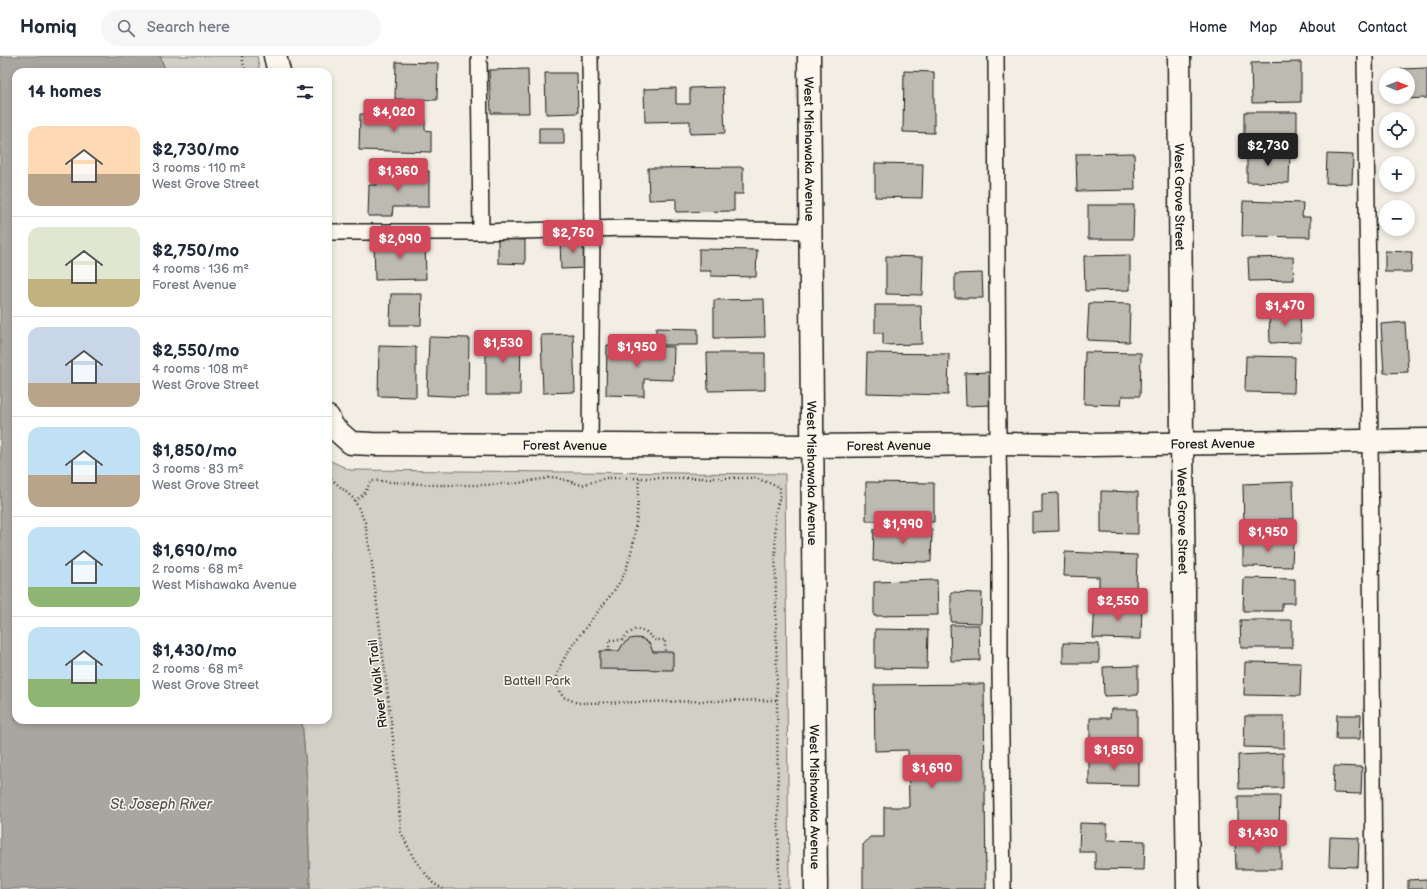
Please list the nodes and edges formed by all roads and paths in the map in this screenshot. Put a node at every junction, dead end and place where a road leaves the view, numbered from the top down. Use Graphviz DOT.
graph roads {
  1 [pos="242,56"];
  2 [pos="275,56"];
  3 [pos="479,56"];
  4 [pos="590,56"];
  5 [pos="809,56"];
  6 [pos="996,56"];
  7 [pos="1179,56"];
  8 [pos="1365,56"];
  9 [pos="244,68"];
  10 [pos="278,68"];
  11 [pos="592,230"];
  12 [pos="810,231"];
  13 [pos="332,232"];
  14 [pos="481,232"];
  15 [pos="332,425"];
  16 [pos="1427,440"];
  17 [pos="1370,441"];
  18 [pos="1182,443"];
  19 [pos="590,444"];
  20 [pos="998,444"];
  21 [pos="813,446"];
  22 [pos="639,478"];
  23 [pos="332,480"];
  24 [pos="355,501"];
  25 [pos="609,651"];
  26 [pos="665,652"];
  27 [pos="777,700"];
  28 [pos="443,889"];
  29 [pos="778,889"];
  30 [pos="816,889"];
  31 [pos="1003,889"];
  32 [pos="1188,889"];
  33 [pos="1374,889"];
  1 -- 9 [label="path"];
  2 -- 10 [label="street"];
  3 -- 14 [label="lane"];
  4 -- 11 [label="lane"];
  5 -- 12 [label="street, West Mishawaka Avenue"];
  6 -- 20 [label="lane"];
  7 -- 18 [label="street, West Grove Street"];
  8 -- 17 [label="lane"];
  11 -- 12 [label="lane"];
  11 -- 14 [label="lane"];
  11 -- 19 [label="lane"];
  12 -- 21 [label="street, West Mishawaka Avenue"];
  13 -- 14 [label="lane"];
  15 -- 19 [label="street, Forest Avenue"];
  16 -- 17 [label="street, Forest Avenue"];
  17 -- 18 [label="street, Forest Avenue"];
  17 -- 33 [label="lane"];
  18 -- 20 [label="street, Forest Avenue"];
  18 -- 32 [label="street, West Grove Street"];
  19 -- 21 [label="street, Forest Avenue"];
  20 -- 21 [label="street, Forest Avenue"];
  20 -- 31 [label="lane"];
  21 -- 30 [label="street, West Mishawaka Avenue"];
  22 -- 24 [label="path"];
  22 -- 27 [label="path"];
  22 -- 27 [label="path"];
  23 -- 24 [label="path, River Walk Trail"];
  24 -- 28 [label="path, River Walk Trail"];
  25 -- 26 [label="path"];
  27 -- 29 [label="path"];
}
